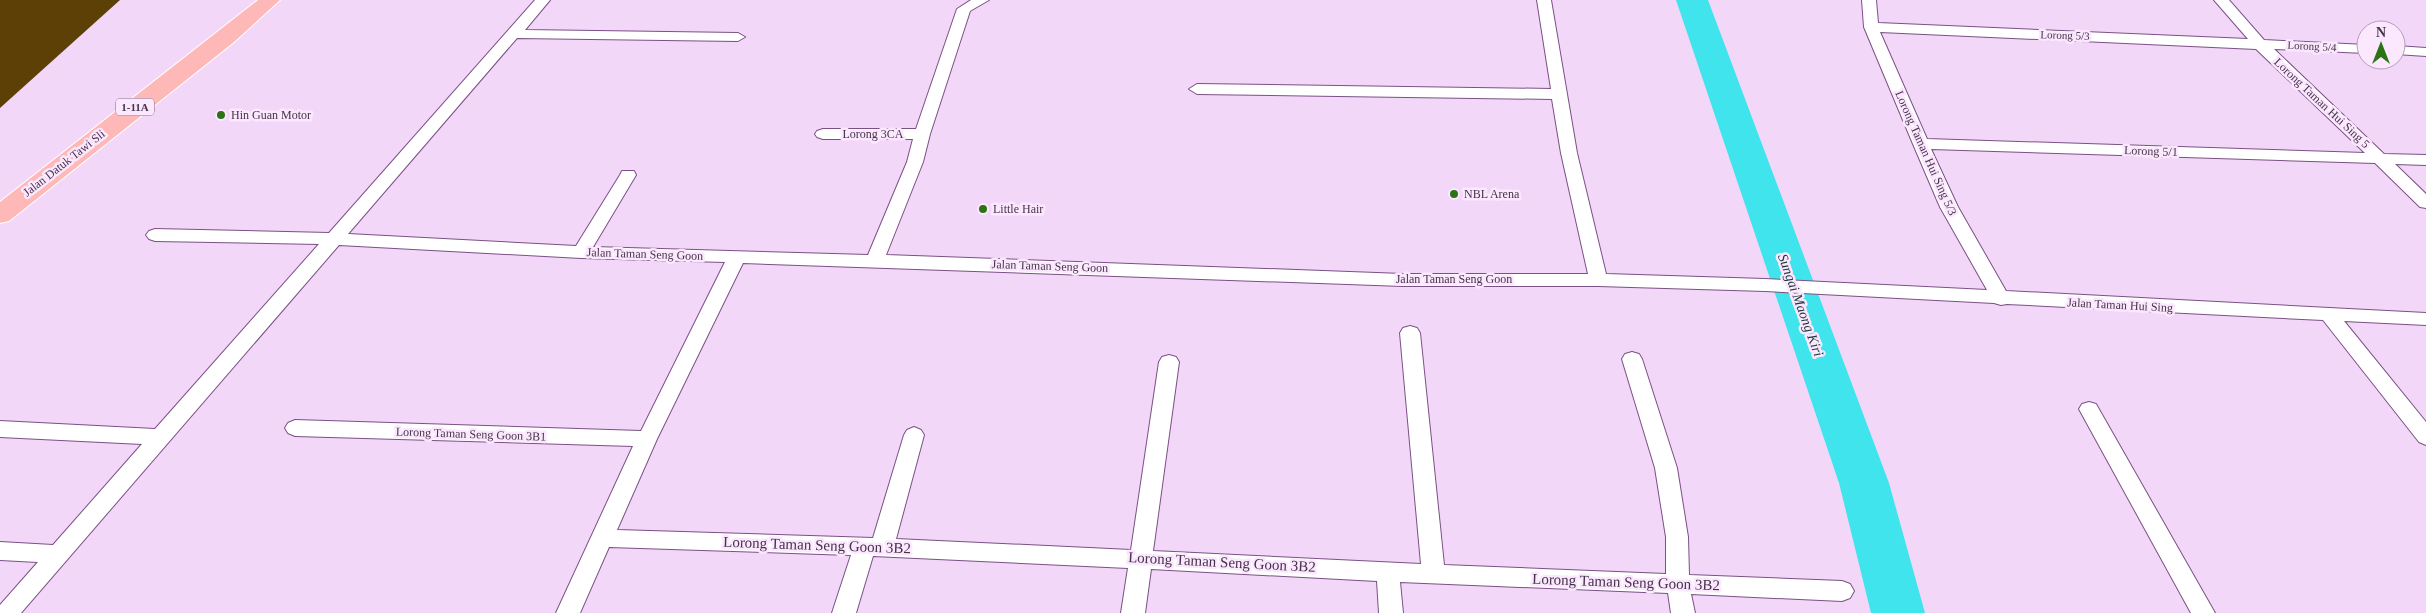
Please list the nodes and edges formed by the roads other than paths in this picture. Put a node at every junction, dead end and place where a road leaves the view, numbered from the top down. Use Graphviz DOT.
graph roads {
  1 [pos="270,0"];
  2 [pos="543,0"];
  3 [pos="982,0"];
  4 [pos="1544,0"];
  5 [pos="1869,0"];
  6 [pos="2220,0"];
  7 [pos="1871,27"];
  8 [pos="515,34"];
  9 [pos="738,37"];
  10 [pos="2259,43"];
  11 [pos="2356,48"];
  12 [pos="2406,51"];
  13 [pos="2426,52"];
  14 [pos="1197,88"];
  15 [pos="1559,94"];
  16 [pos="823,134"];
  17 [pos="922,134"];
  18 [pos="1921,144"];
  19 [pos="2382,159"];
  20 [pos="2426,160"];
  21 [pos="628,175"];
  22 [pos="2426,203"];
  23 [pos="0,215"];
  24 [pos="155,236"];
  25 [pos="335,239"];
  26 [pos="581,252"];
  27 [pos="737,257"];
  28 [pos="875,260"];
  29 [pos="1598,280"];
  30 [pos="1814,288"];
  31 [pos="2001,299"];
  32 [pos="2330,315"];
  33 [pos="2426,319"];
  34 [pos="1410,333"];
  35 [pos="1632,359"];
  36 [pos="1169,362"];
  37 [pos="2089,409"];
  38 [pos="295,428"];
  39 [pos="0,429"];
  40 [pos="914,435"];
  41 [pos="159,437"];
  42 [pos="2426,437"];
  43 [pos="647,439"];
  44 [pos="602,538"];
  45 [pos="874,546"];
  46 [pos="0,551"];
  47 [pos="59,554"];
  48 [pos="1141,558"];
  49 [pos="1388,571"];
  50 [pos="1433,574"];
  51 [pos="1678,585"];
  52 [pos="1842,591"];
  53 [pos="7,613"];
  54 [pos="568,613"];
  55 [pos="844,613"];
  56 [pos="1133,613"];
  57 [pos="1391,613"];
  58 [pos="1683,613"];
  59 [pos="2203,613"];
  1 -- 23 [label="highway, Jalan Datuk Tawi Sli / 1-11A"];
  2 -- 8 [label="street"];
  3 -- 17 [label="street"];
  4 -- 15 [label="street"];
  5 -- 7 [label="street, Lorong Taman Hui Sing 5/3"];
  6 -- 10 [label="street, Lorong Taman Hui Sing 5"];
  7 -- 10 [label="street, Lorong 5/3"];
  7 -- 18 [label="street, Lorong Taman Hui Sing 5/3"];
  8 -- 9 [label="street"];
  8 -- 25 [label="street"];
  10 -- 11 [label="street, Lorong 5/4"];
  10 -- 19 [label="street, Lorong Taman Hui Sing 5"];
  12 -- 13 [label="street"];
  14 -- 15 [label="street"];
  15 -- 29 [label="street"];
  16 -- 17 [label="street, Lorong 3CA"];
  17 -- 28 [label="street"];
  18 -- 19 [label="street, Lorong 5/1"];
  18 -- 31 [label="street, Lorong Taman Hui Sing 5/3"];
  19 -- 20 [label="street, Lorong 5/1"];
  19 -- 22 [label="street, Lorong Taman Hui Sing 5"];
  21 -- 26 [label="street"];
  24 -- 25 [label="street, Jalan Taman Seng Goon"];
  25 -- 26 [label="street, Jalan Taman Seng Goon"];
  25 -- 41 [label="street"];
  26 -- 27 [label="street, Jalan Taman Seng Goon"];
  27 -- 28 [label="street, Jalan Taman Seng Goon"];
  27 -- 43 [label="street"];
  28 -- 29 [label="street, Jalan Taman Seng Goon"];
  29 -- 30 [label="street, Jalan Taman Seng Goon"];
  30 -- 31 [label="street, Jalan Taman Hui Sing"];
  31 -- 32 [label="street, Jalan Taman Hui Sing"];
  32 -- 33 [label="street, Jalan Taman Hui Sing"];
  32 -- 42 [label="street"];
  34 -- 50 [label="street"];
  35 -- 51 [label="street"];
  36 -- 48 [label="street"];
  37 -- 59 [label="street"];
  38 -- 43 [label="street, Lorong Taman Seng Goon 3B1"];
  39 -- 41 [label="street"];
  40 -- 45 [label="street"];
  41 -- 47 [label="street"];
  43 -- 44 [label="street"];
  44 -- 45 [label="street, Lorong Taman Seng Goon 3B2"];
  44 -- 54 [label="street"];
  45 -- 48 [label="street, Lorong Taman Seng Goon 3B2"];
  45 -- 55 [label="street"];
  46 -- 47 [label="street"];
  47 -- 53 [label="street"];
  48 -- 49 [label="street, Lorong Taman Seng Goon 3B2"];
  48 -- 56 [label="street"];
  49 -- 50 [label="street, Lorong Taman Seng Goon 3B2"];
  49 -- 57 [label="street"];
  50 -- 51 [label="street, Lorong Taman Seng Goon 3B2"];
  51 -- 52 [label="street, Lorong Taman Seng Goon 3B2"];
  51 -- 58 [label="street"];
}
